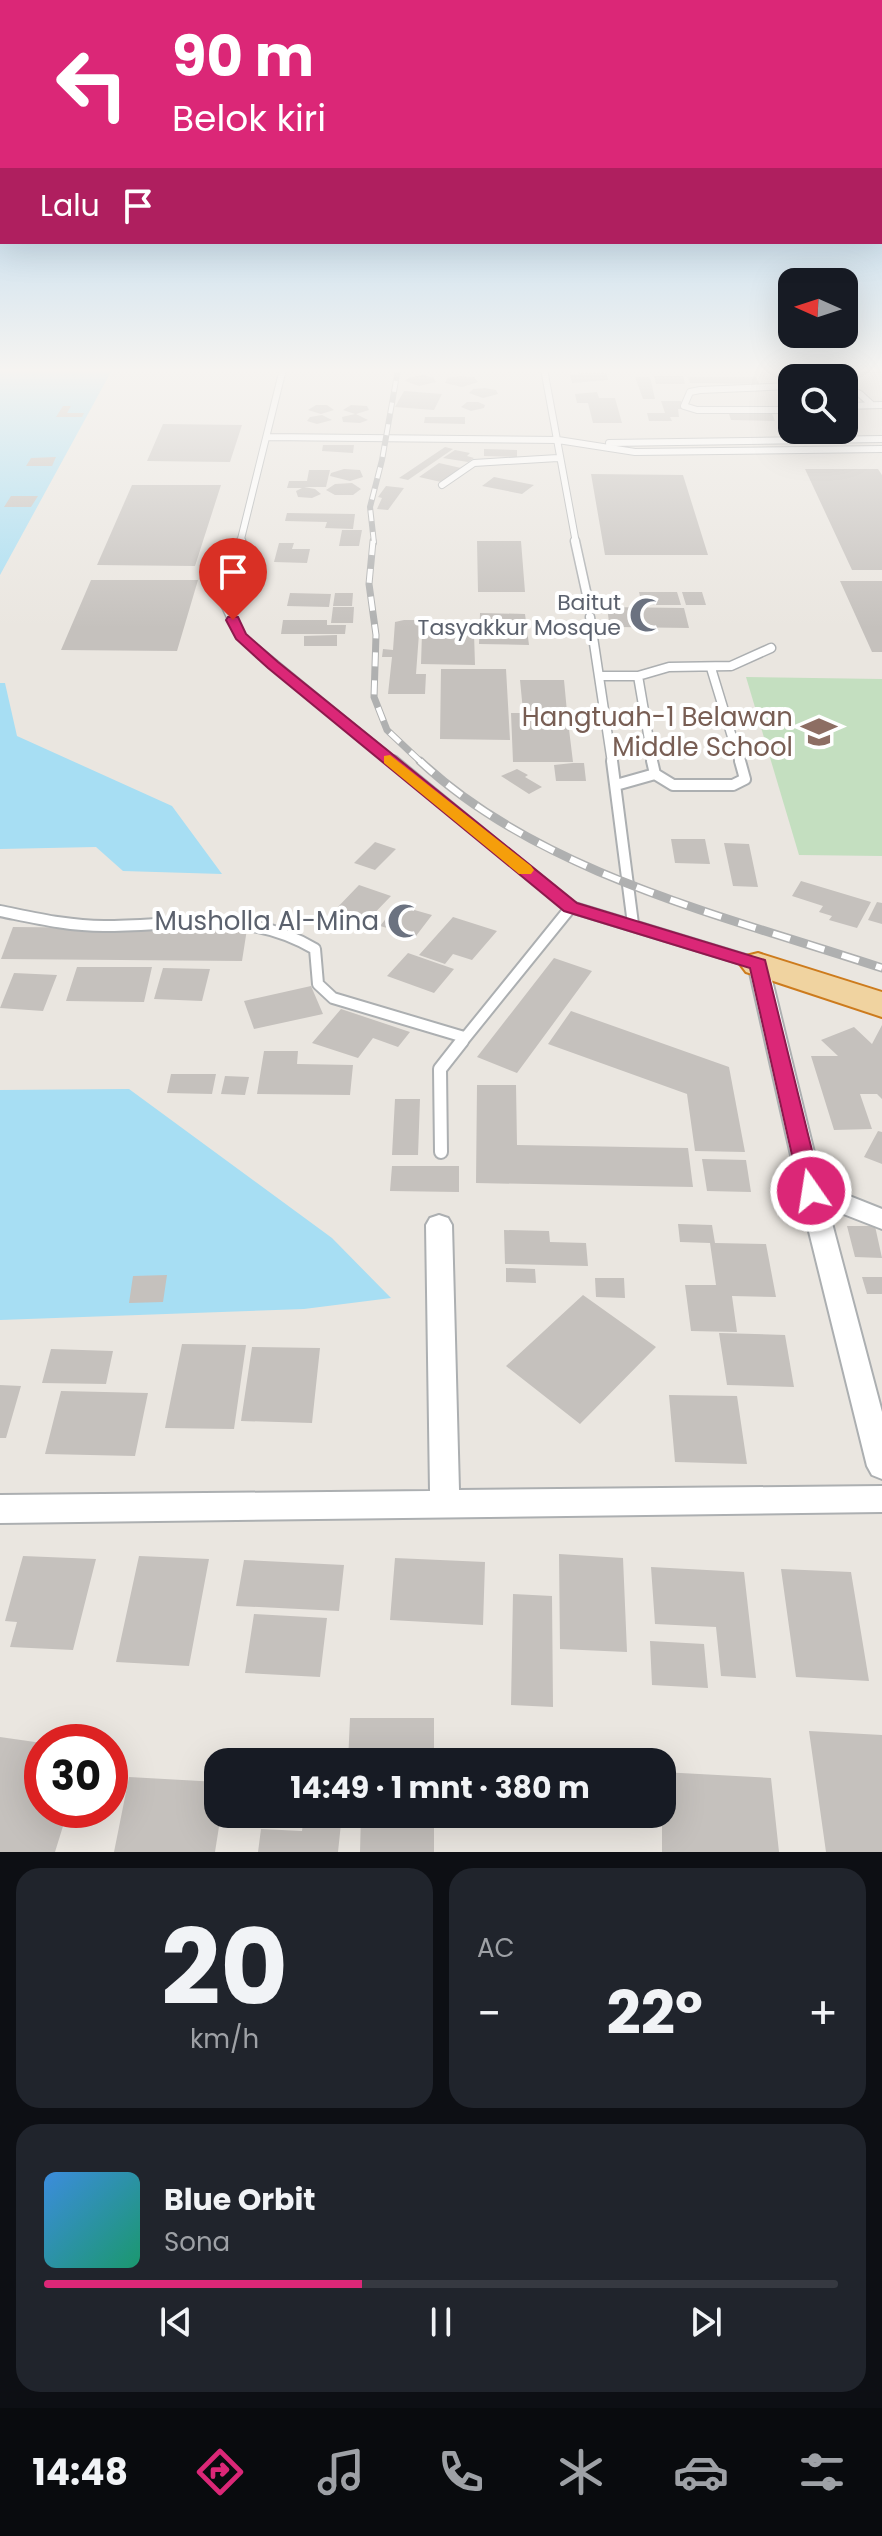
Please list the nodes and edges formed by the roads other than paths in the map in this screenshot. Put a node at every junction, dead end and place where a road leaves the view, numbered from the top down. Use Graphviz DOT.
graph roads {
  1 [pos="262,455"];
  2 [pos="558,458"];
  3 [pos="442,485"];
  4 [pos="588,600"];
  5 [pos="590,617"];
  6 [pos="771,648"];
  7 [pos="711,668"];
  8 [pos="599,676"];
  9 [pos="638,676"];
  10 [pos="655,774"];
  11 [pos="616,785"];
  12 [pos="571,907"];
  13 [pos="0,911"];
  14 [pos="633,924"];
  15 [pos="758,964"];
  16 [pos="882,1005"];
  17 [pos="464,1037"];
  18 [pos="441,1152"];
  19 [pos="811,1191"];
  20 [pos="882,1219"];
  21 [pos="439,1225"];
  22 [pos="882,1466"];
  23 [pos="882,1499"];
  24 [pos="445,1504"];
  25 [pos="0,1509"];
  1 -- 12 [label="lane"];
  2 -- 3 [label="lane"];
  2 -- 4 [label="lane"];
  5 -- 8 [label="lane"];
  6 -- 7 [label="lane"];
  7 -- 9 [label="lane"];
  7 -- 10 [label="lane"];
  8 -- 9 [label="lane"];
  8 -- 11 [label="lane"];
  9 -- 10 [label="lane"];
  10 -- 11 [label="lane"];
  11 -- 14 [label="lane"];
  12 -- 14 [label="lane"];
  12 -- 17 [label="lane"];
  13 -- 17 [label="lane"];
  14 -- 15 [label="lane"];
  15 -- 16 [label="highway"];
  15 -- 19 [label="street"];
  17 -- 18 [label="lane"];
  19 -- 20 [label="street"];
  19 -- 22 [label="street"];
  21 -- 24 [label="street"];
  23 -- 24 [label="street"];
  24 -- 25 [label="street"];
}
